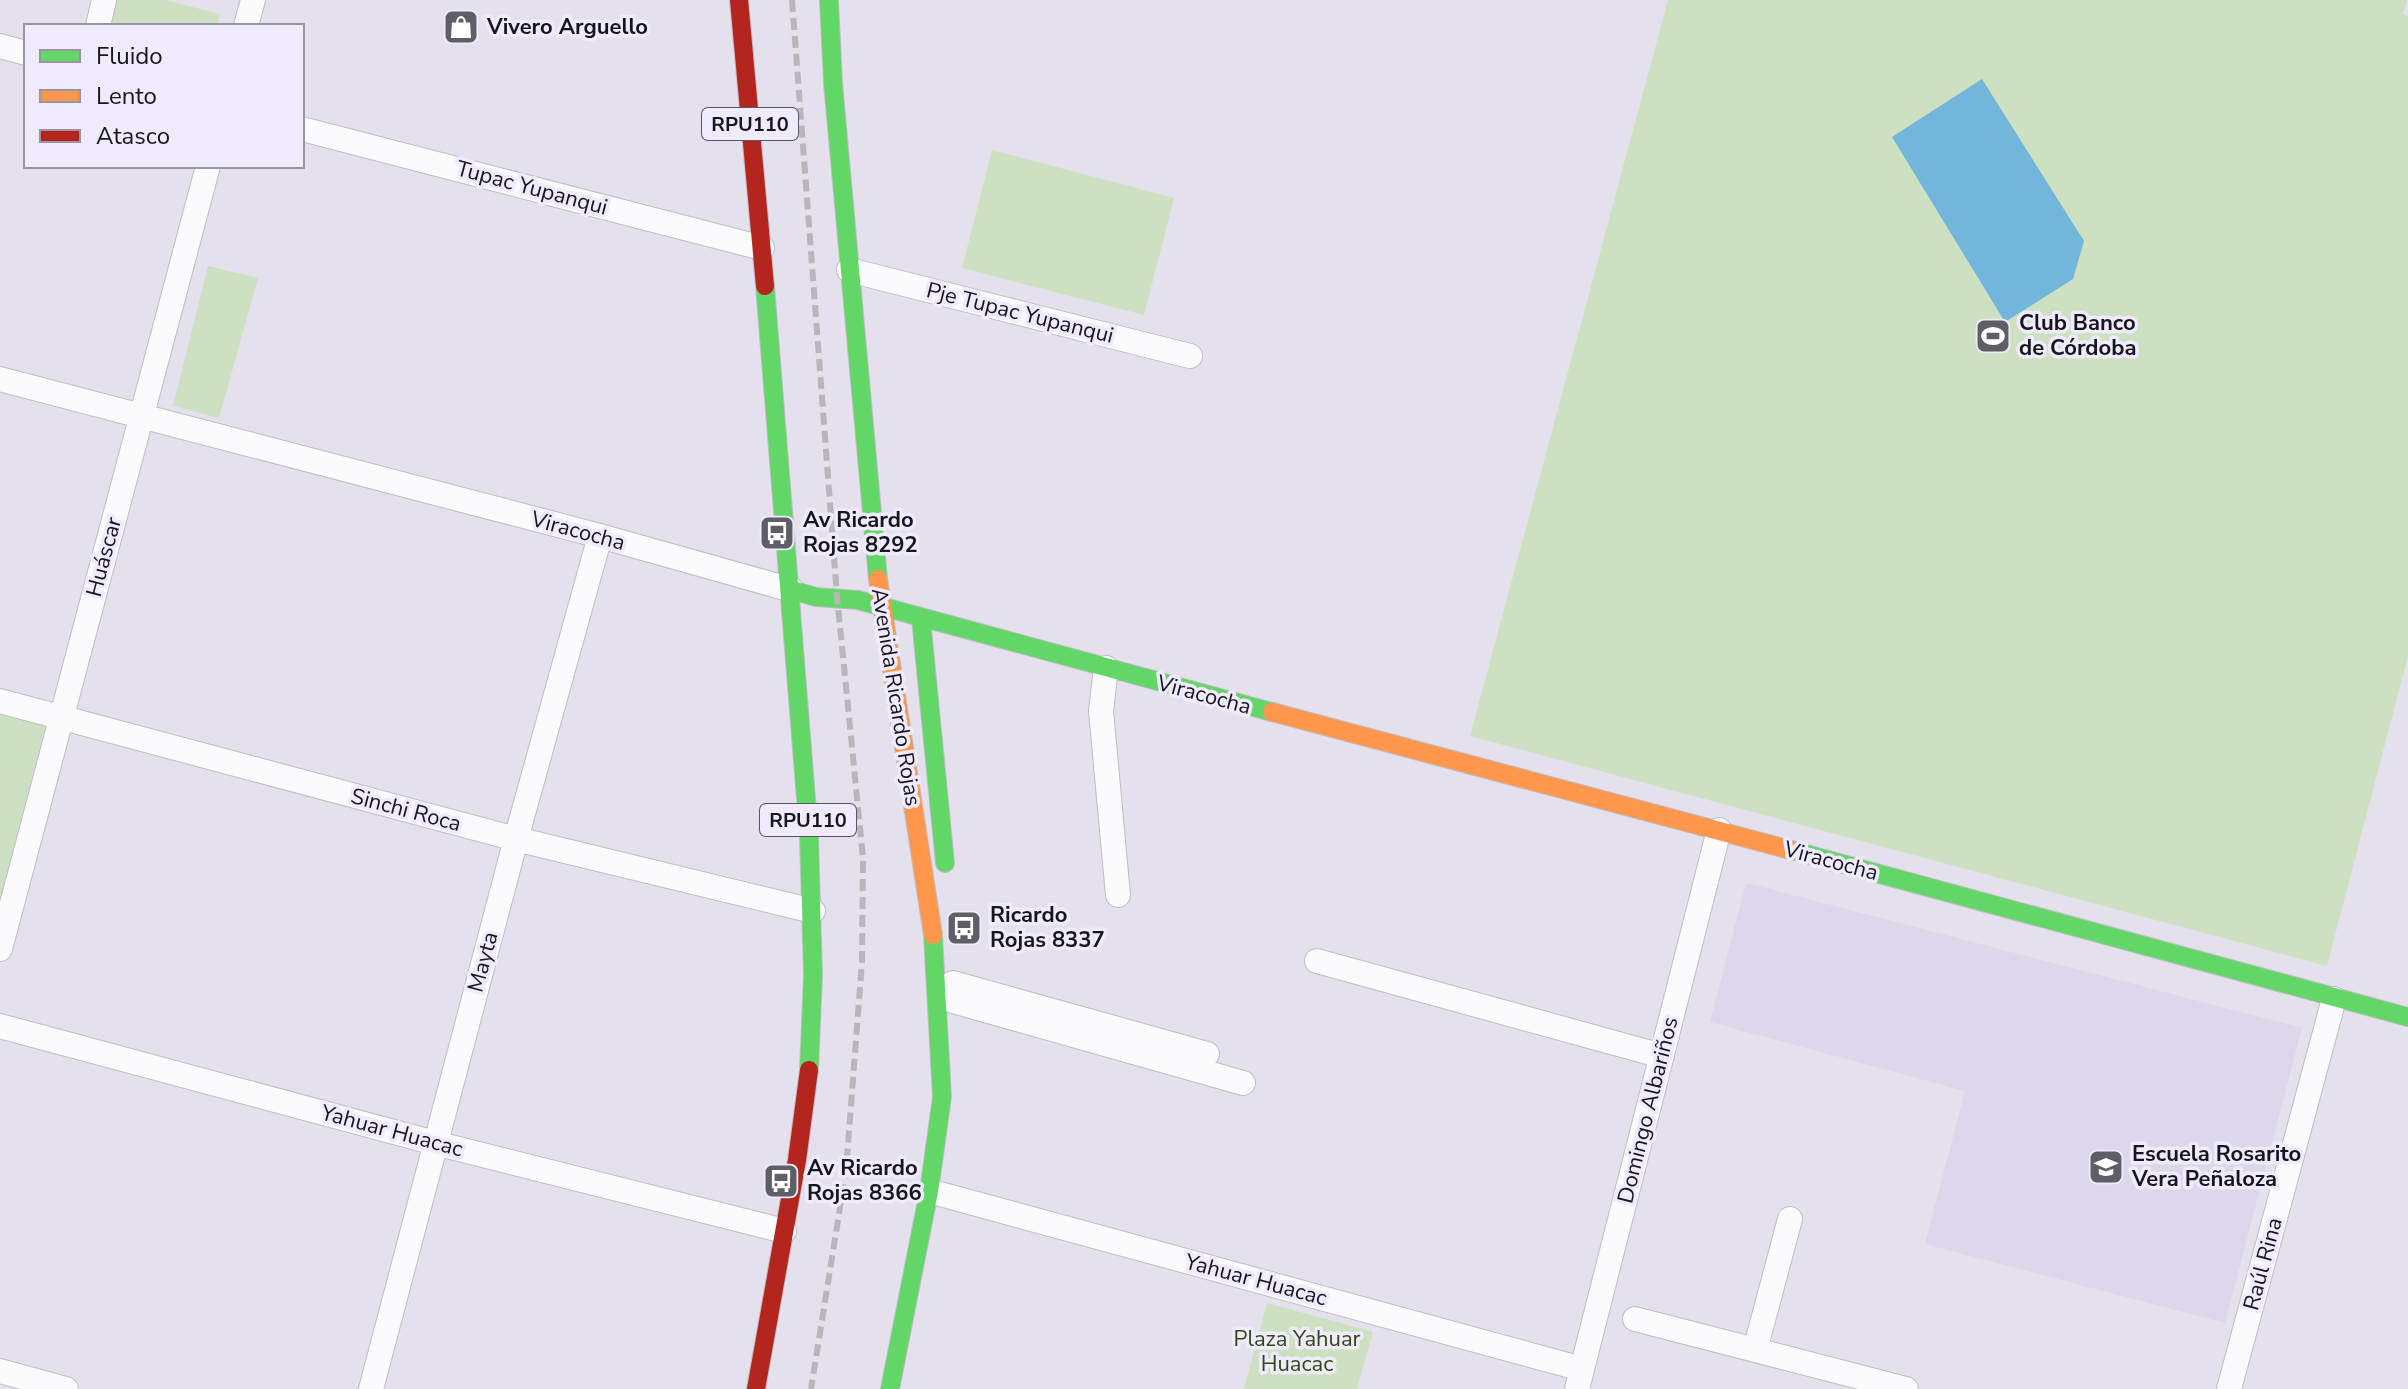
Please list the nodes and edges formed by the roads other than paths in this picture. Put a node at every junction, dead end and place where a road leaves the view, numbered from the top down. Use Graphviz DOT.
graph roads {
  1 [pos="104,0"];
  2 [pos="253,0"];
  3 [pos="739,0"];
  4 [pos="829,0"];
  5 [pos="98,24"];
  6 [pos="247,24"];
  7 [pos="0,46"];
  8 [pos="24,52"];
  9 [pos="304,130"];
  10 [pos="207,168"];
  11 [pos="762,248"];
  12 [pos="849,270"];
  13 [pos="1190,356"];
  14 [pos="0,379"];
  15 [pos="142,416"];
  16 [pos="600,536"];
  17 [pos="792,590"];
  18 [pos="880,606"];
  19 [pos="921,619"];
  20 [pos="1106,668"];
  21 [pos="0,701"];
  22 [pos="61,720"];
  23 [pos="1719,830"];
  24 [pos="516,839"];
  25 [pos="946,875"];
  26 [pos="1118,895"];
  27 [pos="813,911"];
  28 [pos="949,918"];
  29 [pos="0,949"];
  30 [pos="1317,961"];
  31 [pos="953,992"];
  32 [pos="2334,999"];
  33 [pos="2408,1017"];
  34 [pos="0,1026"];
  35 [pos="1207,1054"];
  36 [pos="1662,1056"];
  37 [pos="1243,1083"];
  38 [pos="942,1097"];
  39 [pos="435,1143"];
  40 [pos="929,1191"];
  41 [pos="1790,1219"];
  42 [pos="784,1231"];
  43 [pos="1635,1319"];
  44 [pos="1755,1350"];
  45 [pos="0,1371"];
  46 [pos="1580,1379"];
  47 [pos="66,1389"];
  48 [pos="371,1389"];
  49 [pos="756,1389"];
  50 [pos="890,1389"];
  51 [pos="1906,1389"];
  52 [pos="2229,1389"];
  1 -- 5 [label="street"];
  2 -- 6 [label="street"];
  3 -- 11 [label="main road, RPU110"];
  4 -- 12 [label="main road, Avenida Ricardo Rojas"];
  7 -- 8 [label="street"];
  9 -- 11 [label="street, Tupac Yupanqui"];
  10 -- 15 [label="street, Huáscar"];
  11 -- 17 [label="main road, RPU110"];
  12 -- 13 [label="street, Pje Tupac Yupanqui"];
  12 -- 18 [label="main road, Avenida Ricardo Rojas"];
  14 -- 15 [label="street, Viracocha"];
  15 -- 16 [label="street, Viracocha"];
  15 -- 22 [label="street, Huáscar"];
  16 -- 17 [label="street, Viracocha"];
  16 -- 24 [label="street, Mayta"];
  17 -- 18 [label="main road, Viracocha"];
  17 -- 27 [label="main road, RPU110"];
  18 -- 19 [label="main road, Viracocha"];
  18 -- 38 [label="main road, Avenida Ricardo Rojas"];
  19 -- 20 [label="main road, Viracocha"];
  19 -- 25 [label="main road"];
  20 -- 23 [label="main road, Viracocha"];
  20 -- 26 [label="street"];
  21 -- 22 [label="street, Sinchi Roca"];
  22 -- 24 [label="street, Sinchi Roca"];
  22 -- 29 [label="street, Huáscar"];
  23 -- 32 [label="main road, Viracocha"];
  23 -- 36 [label="street, Domingo Albariños"];
  24 -- 27 [label="street, Sinchi Roca"];
  24 -- 39 [label="street, Mayta"];
  27 -- 42 [label="main road, RPU110"];
  28 -- 31 [label="main road"];
  30 -- 36 [label="street"];
  31 -- 35 [label="street"];
  31 -- 37 [label="street"];
  31 -- 38 [label="main road"];
  32 -- 33 [label="main road, Viracocha"];
  32 -- 52 [label="street, Raúl Rina"];
  34 -- 39 [label="street, Yahuar Huacac"];
  36 -- 46 [label="street, Domingo Albariños"];
  38 -- 40 [label="main road, Avenida Ricardo Rojas"];
  39 -- 42 [label="street, Yahuar Huacac"];
  39 -- 48 [label="street, Mayta"];
  40 -- 46 [label="street, Yahuar Huacac"];
  40 -- 50 [label="main road, Avenida Ricardo Rojas"];
  41 -- 44 [label="street"];
  42 -- 49 [label="main road, RPU110"];
  43 -- 44 [label="street"];
  44 -- 51 [label="street"];
  45 -- 47 [label="street"];
}
